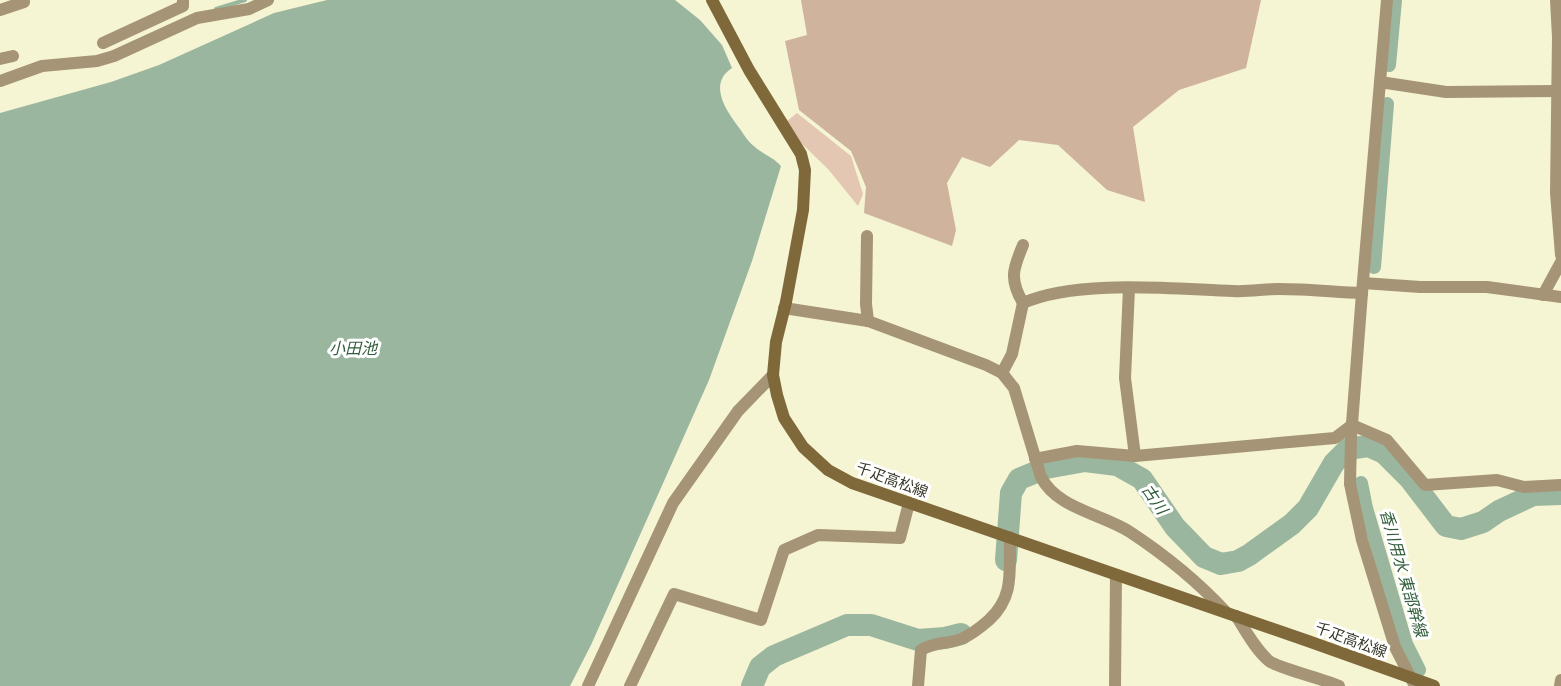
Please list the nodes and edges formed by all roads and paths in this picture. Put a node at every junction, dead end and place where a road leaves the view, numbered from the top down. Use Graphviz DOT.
graph roads {
  1 [pos="183,0"];
  2 [pos="268,0"];
  3 [pos="712,0"];
  4 [pos="1387,0"];
  5 [pos="1556,0"];
  6 [pos="24,2"];
  7 [pos="0,10"];
  8 [pos="103,43"];
  9 [pos="13,56"];
  10 [pos="0,59"];
  11 [pos="0,81"];
  12 [pos="1380,82"];
  13 [pos="1559,91"];
  14 [pos="867,236"];
  15 [pos="1023,245"];
  16 [pos="1561,255"];
  17 [pos="1561,262"];
  18 [pos="1129,288"];
  19 [pos="1362,288"];
  20 [pos="1543,295"];
  21 [pos="1561,297"];
  22 [pos="1023,303"];
  23 [pos="784,308"];
  24 [pos="868,321"];
  25 [pos="1002,373"];
  26 [pos="772,375"];
  27 [pos="1352,431"];
  28 [pos="1135,456"];
  29 [pos="1038,467"];
  30 [pos="1561,485"];
  31 [pos="909,503"];
  32 [pos="1004,535"];
  33 [pos="1116,575"];
  34 [pos="1231,614"];
  35 [pos="1561,680"];
  36 [pos="1413,682"];
  37 [pos="588,686"];
  38 [pos="630,686"];
  39 [pos="918,686"];
  40 [pos="1115,686"];
  41 [pos="1339,686"];
  42 [pos="1434,686"];
  43 [pos="1560,686"];
  1 -- 8 [label="street"];
  2 -- 11 [label="street"];
  3 -- 23 [label="main road, 千疋高松線"];
  4 -- 12 [label="street"];
  5 -- 13 [label="street"];
  6 -- 7 [label="street"];
  9 -- 10 [label="street"];
  12 -- 13 [label="street"];
  12 -- 19 [label="street"];
  13 -- 16 [label="street"];
  14 -- 24 [label="street"];
  15 -- 22 [label="street"];
  17 -- 20 [label="street"];
  18 -- 19 [label="street"];
  18 -- 22 [label="street"];
  18 -- 28 [label="street"];
  19 -- 20 [label="street"];
  19 -- 27 [label="street"];
  20 -- 21 [label="street"];
  22 -- 25 [label="street"];
  23 -- 24 [label="street"];
  23 -- 26 [label="main road, 千疋高松線"];
  24 -- 25 [label="street"];
  25 -- 29 [label="street"];
  26 -- 31 [label="main road, 千疋高松線"];
  26 -- 37 [label="street"];
  27 -- 28 [label="street"];
  27 -- 30 [label="street"];
  27 -- 36 [label="street"];
  28 -- 29 [label="street"];
  29 -- 34 [label="street"];
  31 -- 32 [label="main road, 千疋高松線"];
  31 -- 38 [label="street"];
  32 -- 33 [label="main road, 千疋高松線"];
  32 -- 39 [label="street"];
  33 -- 34 [label="main road, 千疋高松線"];
  33 -- 40 [label="street"];
  34 -- 36 [label="main road, 千疋高松線"];
  34 -- 41 [label="street"];
  35 -- 43 [label="street"];
  36 -- 42 [label="main road, 千疋高松線"];
}
